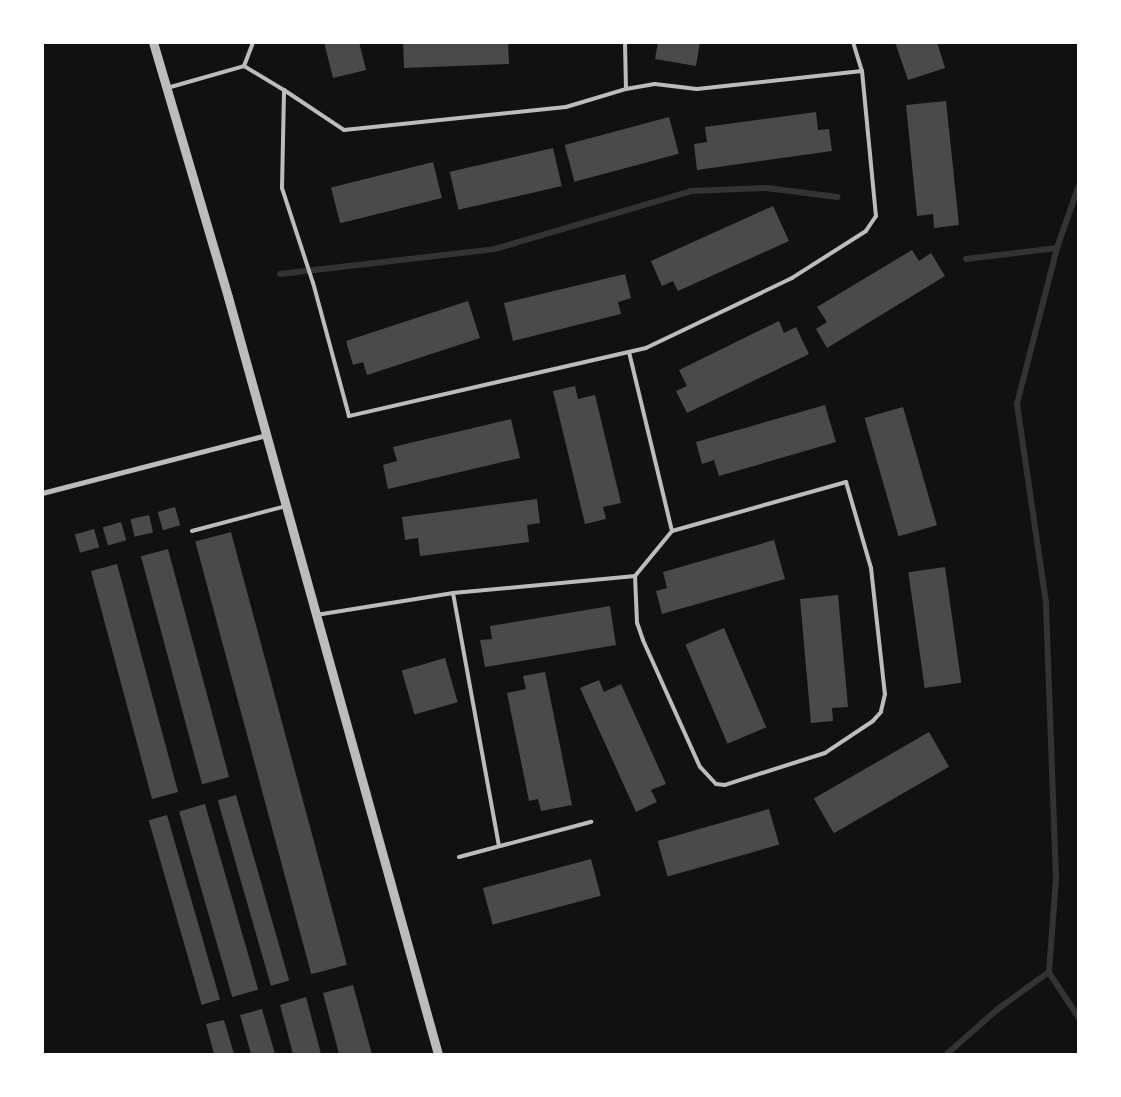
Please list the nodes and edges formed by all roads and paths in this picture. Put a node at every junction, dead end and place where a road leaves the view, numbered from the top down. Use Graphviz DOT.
graph roads {
  1 [pos="153,42"];
  2 [pos="254,42"];
  3 [pos="625,42"];
  4 [pos="853,42"];
  5 [pos="244,66"];
  6 [pos="862,71"];
  7 [pos="167,88"];
  8 [pos="626,89"];
  9 [pos="284,90"];
  10 [pos="629,352"];
  11 [pos="266,435"];
  12 [pos="42,493"];
  13 [pos="286,506"];
  14 [pos="192,531"];
  15 [pos="672,531"];
  16 [pos="635,576"];
  17 [pos="453,593"];
  18 [pos="316,615"];
  19 [pos="591,822"];
  20 [pos="499,846"];
  21 [pos="460,857"];
  22 [pos="438,1054"];
  1 -- 7 [label="street"];
  2 -- 5 [label="lane"];
  3 -- 8 [label="lane"];
  4 -- 6 [label="lane"];
  5 -- 7 [label="lane"];
  5 -- 9 [label="lane"];
  6 -- 8 [label="lane"];
  6 -- 10 [label="lane"];
  7 -- 11 [label="street"];
  8 -- 9 [label="lane"];
  9 -- 10 [label="lane"];
  10 -- 15 [label="lane"];
  11 -- 12 [label="street"];
  11 -- 13 [label="street"];
  13 -- 14 [label="lane"];
  13 -- 18 [label="street"];
  15 -- 16 [label="lane"];
  15 -- 16 [label="lane"];
  16 -- 17 [label="lane"];
  17 -- 18 [label="lane"];
  17 -- 20 [label="lane"];
  18 -- 22 [label="street"];
  19 -- 20 [label="lane"];
  20 -- 21 [label="lane"];
}
